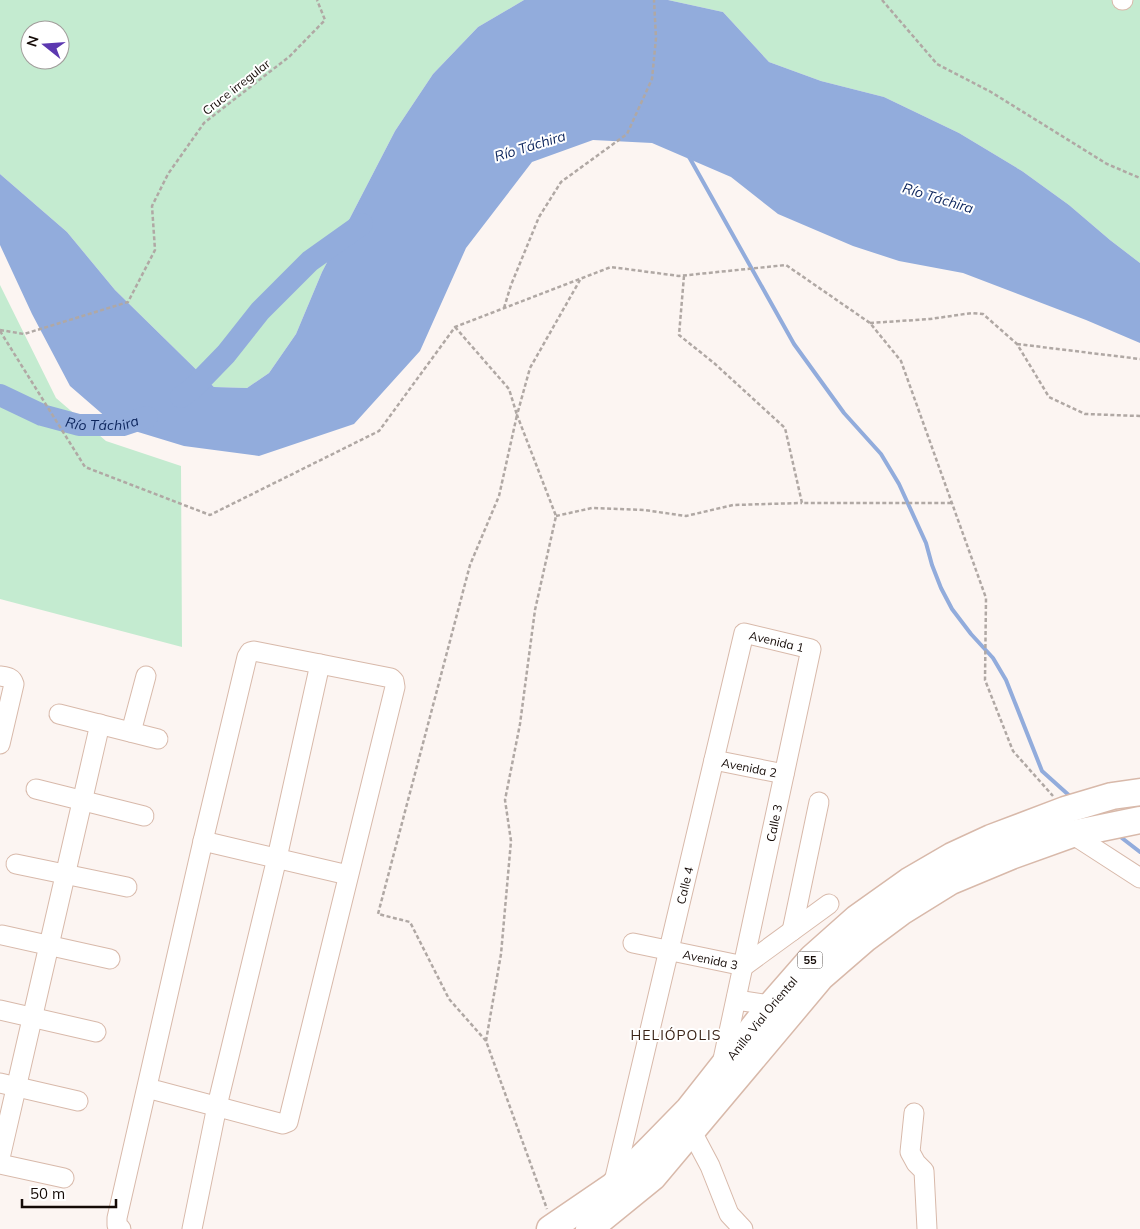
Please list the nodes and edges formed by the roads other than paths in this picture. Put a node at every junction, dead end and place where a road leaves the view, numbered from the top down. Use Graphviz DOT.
graph roads {
  1 [pos="744,633"];
  2 [pos="811,649"];
  3 [pos="320,664"];
  4 [pos="0,676"];
  5 [pos="146,676"];
  6 [pos="59,714"];
  7 [pos="100,724"];
  8 [pos="131,732"];
  9 [pos="158,739"];
  10 [pos="0,744"];
  11 [pos="714,760"];
  12 [pos="784,774"];
  13 [pos="36,789"];
  14 [pos="1140,792"];
  15 [pos="82,801"];
  16 [pos="819,802"];
  17 [pos="144,816"];
  18 [pos="1140,820"];
  19 [pos="1072,834"];
  20 [pos="203,841"];
  21 [pos="277,858"];
  22 [pos="16,864"];
  23 [pos="66,874"];
  24 [pos="348,876"];
  25 [pos="1140,878"];
  26 [pos="127,887"];
  27 [pos="829,904"];
  28 [pos="792,931"];
  29 [pos="2,935"];
  30 [pos="633,943"];
  31 [pos="49,945"];
  32 [pos="668,950"];
  33 [pos="110,959"];
  34 [pos="744,966"];
  35 [pos="737,996"];
  36 [pos="771,1005"];
  37 [pos="0,1010"];
  38 [pos="33,1017"];
  39 [pos="96,1032"];
  40 [pos="722,1065"];
  41 [pos="8,1085"];
  42 [pos="147,1088"];
  43 [pos="78,1101"];
  44 [pos="217,1106"];
  45 [pos="914,1113"];
  46 [pos="692,1132"];
  47 [pos="624,1137"];
  48 [pos="651,1148"];
  49 [pos="0,1158"];
  50 [pos="0,1164"];
  51 [pos="64,1178"];
  52 [pos="613,1186"];
  53 [pos="600,1226"];
  54 [pos="552,1228"];
  55 [pos="121,1229"];
  56 [pos="192,1229"];
  57 [pos="743,1229"];
  58 [pos="927,1229"];
  1 -- 2 [label="street, Avenida 1"];
  1 -- 11 [label="street, Calle 4"];
  2 -- 12 [label="street, Calle 3"];
  3 -- 20 [label="street"];
  3 -- 21 [label="street"];
  3 -- 24 [label="street"];
  4 -- 10 [label="street"];
  5 -- 8 [label="street"];
  6 -- 7 [label="street"];
  7 -- 8 [label="street"];
  7 -- 15 [label="street"];
  8 -- 9 [label="street"];
  11 -- 12 [label="street, Avenida 2"];
  11 -- 32 [label="street, Calle 4"];
  12 -- 34 [label="street, Calle 3"];
  13 -- 15 [label="street"];
  14 -- 36 [label="highway, Anillo Vial Oriental / 55"];
  15 -- 17 [label="street"];
  15 -- 23 [label="street"];
  16 -- 28 [label="street"];
  18 -- 19 [label="highway, Anillo Vial Oriental / 55"];
  19 -- 25 [label="street"];
  19 -- 46 [label="highway, Anillo Vial Oriental / 55"];
  20 -- 21 [label="street"];
  20 -- 42 [label="street"];
  21 -- 24 [label="street"];
  21 -- 44 [label="street"];
  22 -- 23 [label="street"];
  23 -- 26 [label="street"];
  23 -- 31 [label="street"];
  24 -- 44 [label="street"];
  27 -- 28 [label="street, Avenida 3"];
  28 -- 34 [label="street, Avenida 3"];
  29 -- 31 [label="street"];
  30 -- 32 [label="street, Avenida 3"];
  31 -- 33 [label="street"];
  31 -- 38 [label="street"];
  32 -- 34 [label="street, Avenida 3"];
  32 -- 47 [label="street, Calle 4"];
  34 -- 35 [label="street, Calle 3"];
  35 -- 36 [label="street"];
  35 -- 40 [label="street, Calle 3"];
  36 -- 40 [label="highway, Anillo Vial Oriental / 55"];
  37 -- 38 [label="street"];
  38 -- 39 [label="street"];
  38 -- 41 [label="street"];
  40 -- 48 [label="highway, Anillo Vial Oriental / 55"];
  41 -- 43 [label="street"];
  41 -- 49 [label="street"];
  42 -- 44 [label="street"];
  42 -- 55 [label="street"];
  44 -- 56 [label="street"];
  45 -- 58 [label="street"];
  46 -- 53 [label="highway, Anillo Vial Oriental / 55"];
  46 -- 57 [label="street"];
  47 -- 48 [label="street"];
  47 -- 52 [label="street, Calle 4"];
  48 -- 52 [label="highway, Anillo Vial Oriental / 55"];
  50 -- 51 [label="street"];
  52 -- 54 [label="highway, Anillo Vial Oriental / 55"];
}
